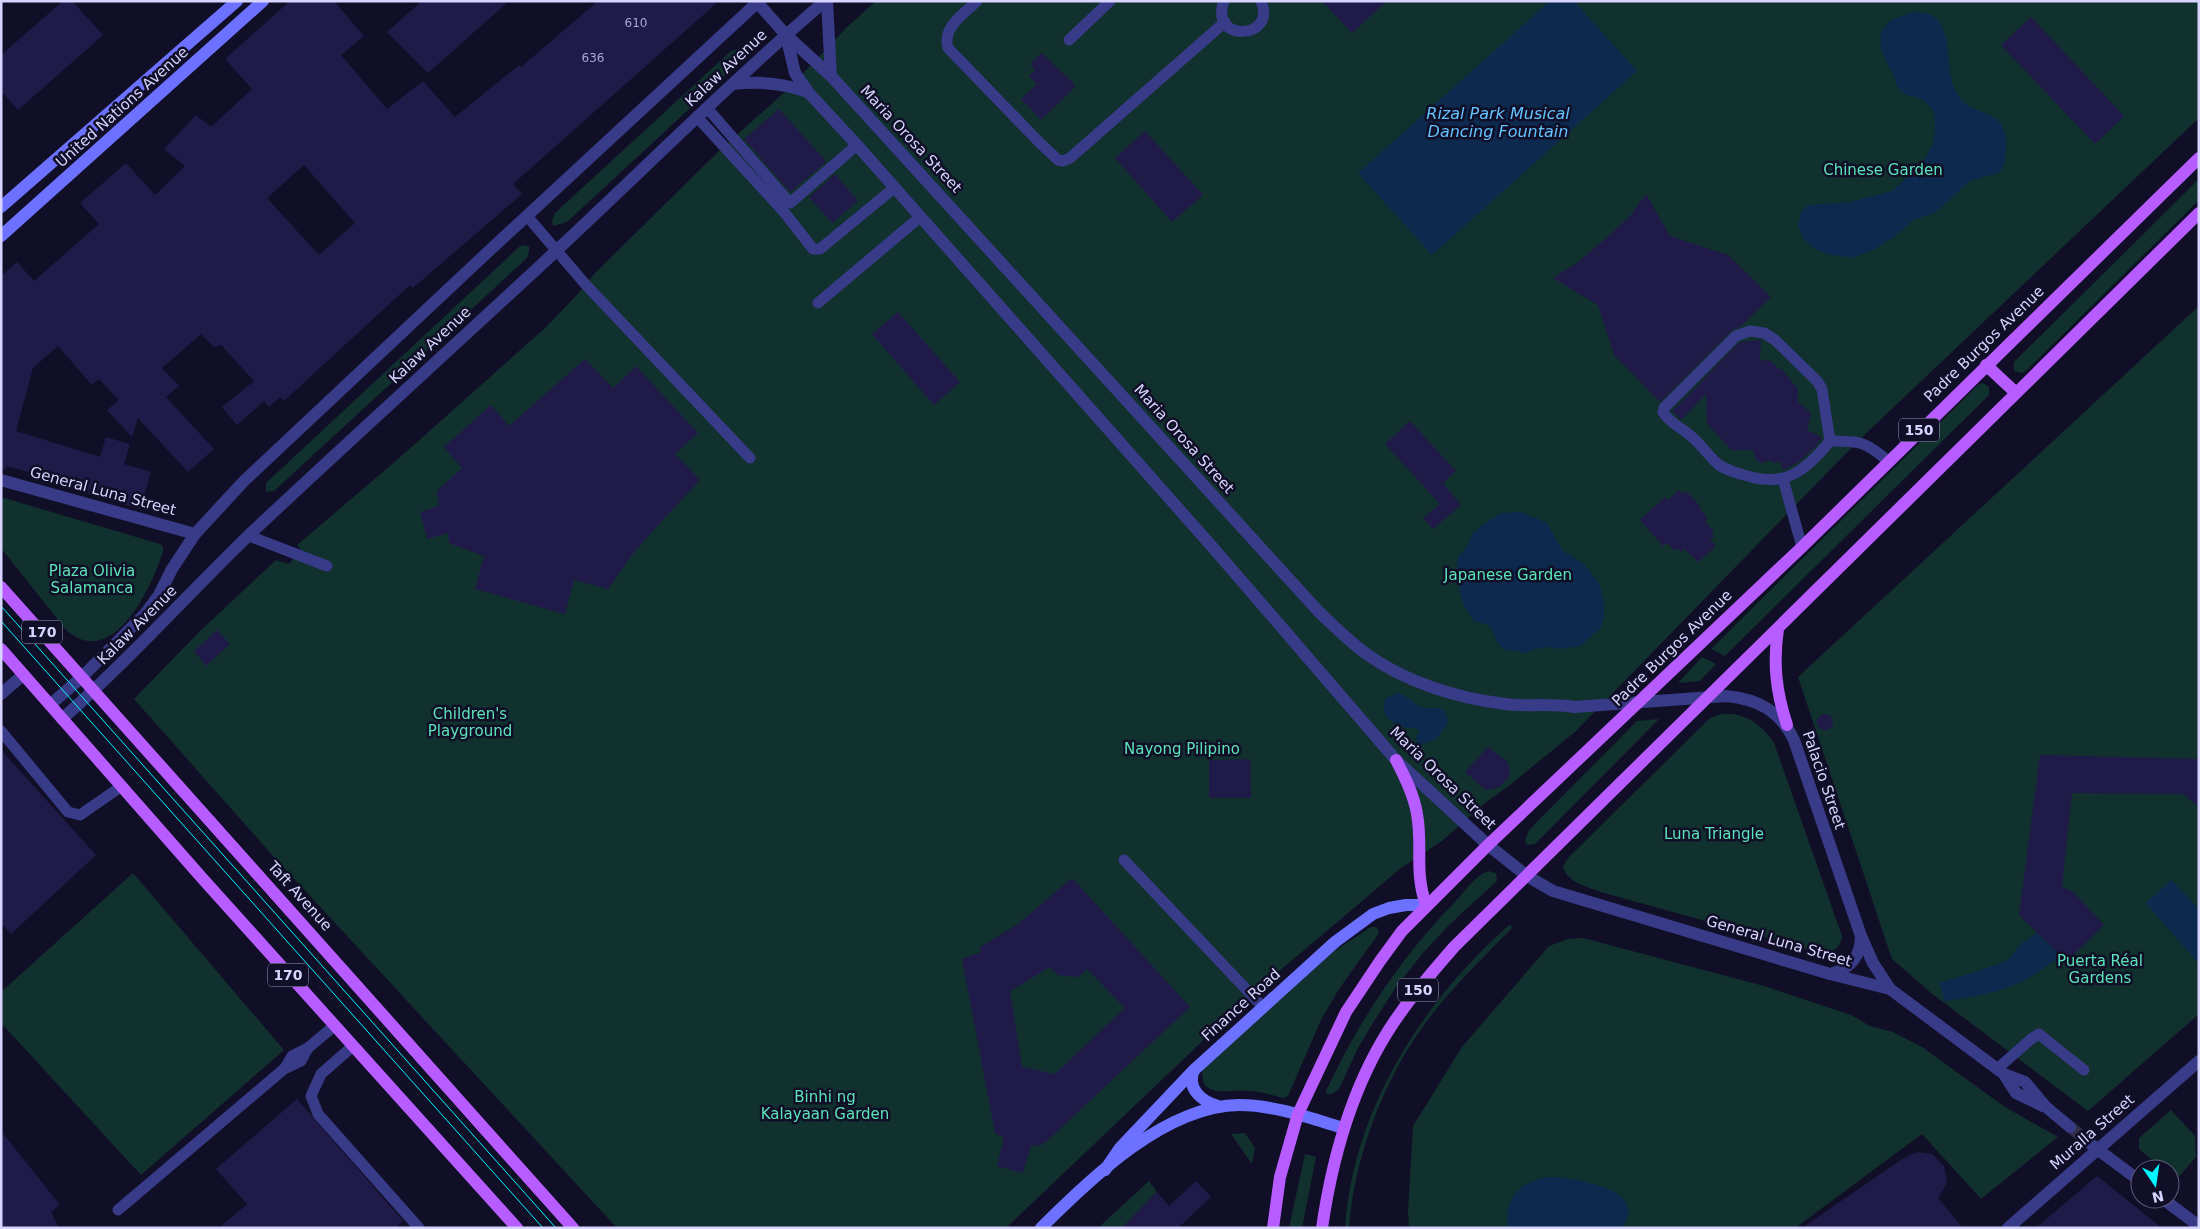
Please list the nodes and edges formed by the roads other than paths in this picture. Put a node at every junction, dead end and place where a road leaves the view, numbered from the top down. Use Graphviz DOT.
graph roads {
  1 [pos="237,1"];
  2 [pos="263,1"];
  3 [pos="826,1"];
  4 [pos="978,1"];
  5 [pos="1110,1"];
  6 [pos="1224,1"];
  7 [pos="1261,1"];
  8 [pos="758,2"];
  9 [pos="1225,22"];
  10 [pos="786,35"];
  11 [pos="1069,40"];
  12 [pos="831,76"];
  13 [pos="733,84"];
  14 [pos="808,92"];
  15 [pos="707,108"];
  16 [pos="697,117"];
  17 [pos="857,145"];
  18 [pos="2199,158"];
  19 [pos="894,188"];
  20 [pos="1,208"];
  21 [pos="2199,212"];
  22 [pos="527,216"];
  23 [pos="920,217"];
  24 [pos="2,233"];
  25 [pos="556,251"];
  26 [pos="818,302"];
  27 [pos="1986,365"];
  28 [pos="2015,392"];
  29 [pos="1830,441"];
  30 [pos="750,458"];
  31 [pos="1888,461"];
  32 [pos="1783,479"];
  33 [pos="1,480"];
  34 [pos="195,534"];
  35 [pos="249,536"];
  36 [pos="1802,547"];
  37 [pos="326,566"];
  38 [pos="1,586"];
  39 [pos="1778,629"];
  40 [pos="1,649"];
  41 [pos="23,675"];
  42 [pos="82,677"];
  43 [pos="95,690"];
  44 [pos="1,694"];
  45 [pos="1708,697"];
  46 [pos="1640,702"];
  47 [pos="50,705"];
  48 [pos="62,719"];
  49 [pos="1787,725"];
  50 [pos="1,731"];
  51 [pos="1396,760"];
  52 [pos="122,786"];
  53 [pos="1488,845"];
  54 [pos="1124,860"];
  55 [pos="1527,876"];
  56 [pos="1426,905"];
  57 [pos="1861,936"];
  58 [pos="1830,974"];
  59 [pos="1890,989"];
  60 [pos="1262,1006"];
  61 [pos="334,1026"];
  62 [pos="352,1046"];
  63 [pos="2199,1061"];
  64 [pos="1194,1070"];
  65 [pos="2084,1070"];
  66 [pos="2000,1072"];
  67 [pos="1218,1106"];
  68 [pos="1298,1114"];
  69 [pos="2070,1127"];
  70 [pos="1343,1128"];
  71 [pos="2086,1140"];
  72 [pos="2097,1149"];
  73 [pos="1105,1170"];
  74 [pos="2130,1174"];
  75 [pos="2176,1209"];
  76 [pos="118,1210"];
  77 [pos="2199,1226"];
  78 [pos="514,1227"];
  79 [pos="419,1228"];
  80 [pos="573,1228"];
  81 [pos="1040,1228"];
  82 [pos="1273,1228"];
  83 [pos="1322,1228"];
  84 [pos="2008,1228"];
  1 -- 20 [label="main road, United Nations Avenue"];
  2 -- 24 [label="main road, United Nations Avenue"];
  3 -- 10 [label="street, Kalaw Avenue"];
  3 -- 12 [label="street"];
  4 -- 9 [label="lane"];
  5 -- 11 [label="lane"];
  6 -- 9 [label="lane"];
  7 -- 9 [label="lane"];
  8 -- 10 [label="street, Maria Orosa Street"];
  8 -- 22 [label="street, Kalaw Avenue"];
  10 -- 12 [label="street, Maria Orosa Street"];
  10 -- 13 [label="street, Kalaw Avenue"];
  10 -- 14 [label="street, Maria Orosa Street"];
  12 -- 46 [label="street, Maria Orosa Street"];
  13 -- 14 [label="street"];
  13 -- 15 [label="street, Kalaw Avenue"];
  14 -- 17 [label="street, Maria Orosa Street"];
  15 -- 16 [label="street, Kalaw Avenue"];
  15 -- 17 [label="lane"];
  16 -- 19 [label="lane"];
  16 -- 25 [label="street, Kalaw Avenue"];
  17 -- 19 [label="street, Maria Orosa Street"];
  18 -- 27 [label="main road, Padre Burgos Avenue / 150"];
  19 -- 23 [label="street, Maria Orosa Street"];
  21 -- 28 [label="main road, 150"];
  22 -- 25 [label="lane"];
  22 -- 34 [label="street, Kalaw Avenue"];
  23 -- 26 [label="lane"];
  23 -- 51 [label="street, Maria Orosa Street"];
  25 -- 30 [label="lane"];
  25 -- 35 [label="street, Kalaw Avenue"];
  27 -- 28 [label="main road"];
  27 -- 31 [label="main road, Padre Burgos Avenue / 150"];
  28 -- 39 [label="main road, 150"];
  29 -- 31 [label="lane"];
  29 -- 32 [label="lane"];
  29 -- 32 [label="lane"];
  31 -- 36 [label="main road, Padre Burgos Avenue / 150"];
  32 -- 36 [label="lane"];
  33 -- 34 [label="street, General Luna Street"];
  34 -- 42 [label="street, Kalaw Avenue"];
  35 -- 37 [label="lane"];
  35 -- 43 [label="street, Kalaw Avenue"];
  36 -- 46 [label="main road, Padre Burgos Avenue / 150"];
  38 -- 42 [label="main road, Taft Avenue / 170"];
  39 -- 45 [label="main road, 150"];
  39 -- 49 [label="main road"];
  40 -- 41 [label="main road, 170"];
  41 -- 44 [label="street"];
  41 -- 47 [label="main road, 170"];
  42 -- 43 [label="main road, Taft Avenue / 170"];
  42 -- 47 [label="street, Kalaw Avenue"];
  43 -- 48 [label="street, Kalaw Avenue"];
  43 -- 80 [label="main road, Taft Avenue / 170"];
  45 -- 46 [label="street, Palacio Street"];
  45 -- 49 [label="street, Palacio Street"];
  45 -- 55 [label="main road, 150"];
  46 -- 53 [label="main road, Padre Burgos Avenue / 150"];
  47 -- 48 [label="main road, 170"];
  48 -- 52 [label="main road, 170"];
  49 -- 57 [label="street, Palacio Street"];
  50 -- 52 [label="lane"];
  51 -- 53 [label="street, Maria Orosa Street"];
  51 -- 56 [label="main road"];
  52 -- 61 [label="main road, 170"];
  53 -- 55 [label="street, Maria Orosa Street"];
  53 -- 56 [label="main road, Padre Burgos Avenue / 150"];
  54 -- 60 [label="lane"];
  55 -- 58 [label="street, General Luna Street"];
  55 -- 70 [label="main road, 150"];
  56 -- 60 [label="main road, Finance Road"];
  56 -- 68 [label="main road, Padre Burgos Avenue / 150"];
  57 -- 58 [label="street"];
  57 -- 59 [label="street, Palacio Street"];
  58 -- 59 [label="street, General Luna Street"];
  59 -- 66 [label="street, General Luna Street"];
  60 -- 64 [label="main road, Finance Road"];
  61 -- 62 [label="main road, 170"];
  61 -- 76 [label="lane"];
  62 -- 78 [label="main road, 170"];
  62 -- 79 [label="lane"];
  63 -- 72 [label="street, Muralla Street"];
  64 -- 67 [label="main road"];
  64 -- 73 [label="main road, Finance Road"];
  65 -- 66 [label="lane"];
  66 -- 69 [label="street, General Luna Street"];
  67 -- 68 [label="main road, Finance Road"];
  67 -- 73 [label="main road, Finance Road"];
  68 -- 70 [label="main road, Finance Road"];
  68 -- 82 [label="main road, Padre Burgos Avenue / 150"];
  70 -- 83 [label="main road, 150"];
  71 -- 72 [label="street"];
  72 -- 74 [label="street"];
  72 -- 84 [label="street, Muralla Street"];
  73 -- 81 [label="main road, Finance Road"];
  75 -- 77 [label="street"];
}
